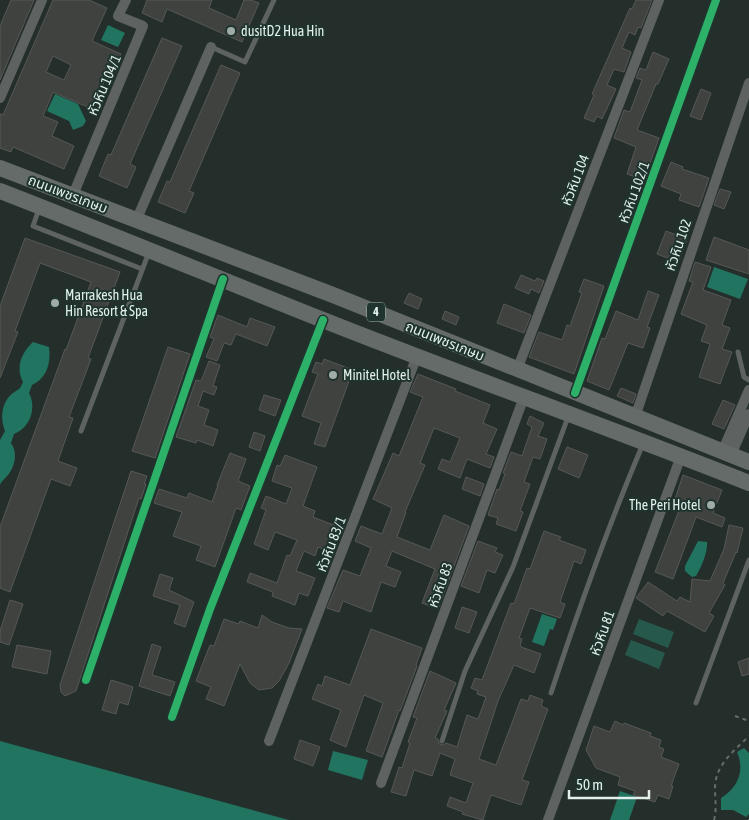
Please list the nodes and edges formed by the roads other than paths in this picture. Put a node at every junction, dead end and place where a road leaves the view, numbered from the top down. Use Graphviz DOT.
graph roads {
  1 [pos="42,0"];
  2 [pos="126,0"];
  3 [pos="274,0"];
  4 [pos="659,0"];
  5 [pos="716,0"];
  6 [pos="211,47"];
  7 [pos="749,83"];
  8 [pos="0,98"];
  9 [pos="0,168"];
  10 [pos="0,191"];
  11 [pos="73,195"];
  12 [pos="40,206"];
  13 [pos="136,221"];
  14 [pos="150,249"];
  15 [pos="142,269"];
  16 [pos="223,279"];
  17 [pos="333,295"];
  18 [pos="359,306"];
  19 [pos="323,320"];
  20 [pos="348,330"];
  21 [pos="738,352"];
  22 [pos="417,356"];
  23 [pos="516,370"];
  24 [pos="749,380"];
  25 [pos="749,390"];
  26 [pos="575,393"];
  27 [pos="524,397"];
  28 [pos="569,414"];
  29 [pos="749,414"];
  30 [pos="635,417"];
  31 [pos="81,430"];
  32 [pos="644,442"];
  33 [pos="727,453"];
  34 [pos="681,456"];
  35 [pos="749,462"];
  36 [pos="749,483"];
  37 [pos="749,560"];
  38 [pos="86,680"];
  39 [pos="551,693"];
  40 [pos="696,703"];
  41 [pos="172,716"];
  42 [pos="269,741"];
  43 [pos="442,741"];
  44 [pos="381,784"];
  45 [pos="548,820"];
  1 -- 8 [label="street"];
  2 -- 11 [label="street, หัวหิน 104/1"];
  3 -- 6 [label="lane"];
  4 -- 23 [label="street, หัวหิน 104"];
  5 -- 26 [label="street, หัวหิน 102/1"];
  6 -- 13 [label="street"];
  7 -- 30 [label="street, หัวหิน 102"];
  9 -- 11 [label="main road, ถนนเพชรเกษม / 4"];
  10 -- 12 [label="main road, ถนนเพชรเกษม / 4"];
  11 -- 13 [label="main road, ถนนเพชรเกษม / 4"];
  12 -- 14 [label="main road, ถนนเพชรเกษม / 4"];
  12 -- 15 [label="lane"];
  13 -- 17 [label="main road, ถนนเพชรเกษม / 4"];
  14 -- 15 [label="lane"];
  14 -- 16 [label="main road, ถนนเพชรเกษม / 4"];
  15 -- 31 [label="lane"];
  16 -- 19 [label="main road, ถนนเพชรเกษม / 4"];
  16 -- 38 [label="street"];
  17 -- 18 [label="main road, ถนนเพชรเกษม / 4"];
  17 -- 19 [label="main road"];
  18 -- 20 [label="main road"];
  18 -- 23 [label="main road, ถนนเพชรเกษม / 4"];
  19 -- 20 [label="main road, ถนนเพชรเกษม / 4"];
  19 -- 41 [label="street"];
  20 -- 22 [label="main road, ถนนเพชรเกษม / 4"];
  21 -- 24 [label="lane"];
  22 -- 27 [label="main road, ถนนเพชรเกษม / 4"];
  22 -- 42 [label="street, หัวหิน 83/1"];
  23 -- 26 [label="main road, ถนนเพชรเกษม / 4"];
  25 -- 33 [label="street"];
  26 -- 30 [label="main road, ถนนเพชรเกษม / 4"];
  27 -- 28 [label="main road, ถนนเพชรเกษม / 4"];
  27 -- 44 [label="street, หัวหิน 83"];
  28 -- 32 [label="main road, ถนนเพชรเกษม / 4"];
  28 -- 43 [label="lane"];
  29 -- 33 [label="street"];
  30 -- 33 [label="main road, ถนนเพชรเกษม / 4"];
  32 -- 34 [label="main road, ถนนเพชรเกษม / 4"];
  32 -- 39 [label="lane"];
  33 -- 35 [label="main road, ถนนเพชรเกษม / 4"];
  34 -- 36 [label="main road, ถนนเพชรเกษม / 4"];
  34 -- 45 [label="street, หัวหิน 81"];
  37 -- 40 [label="lane"];
}
